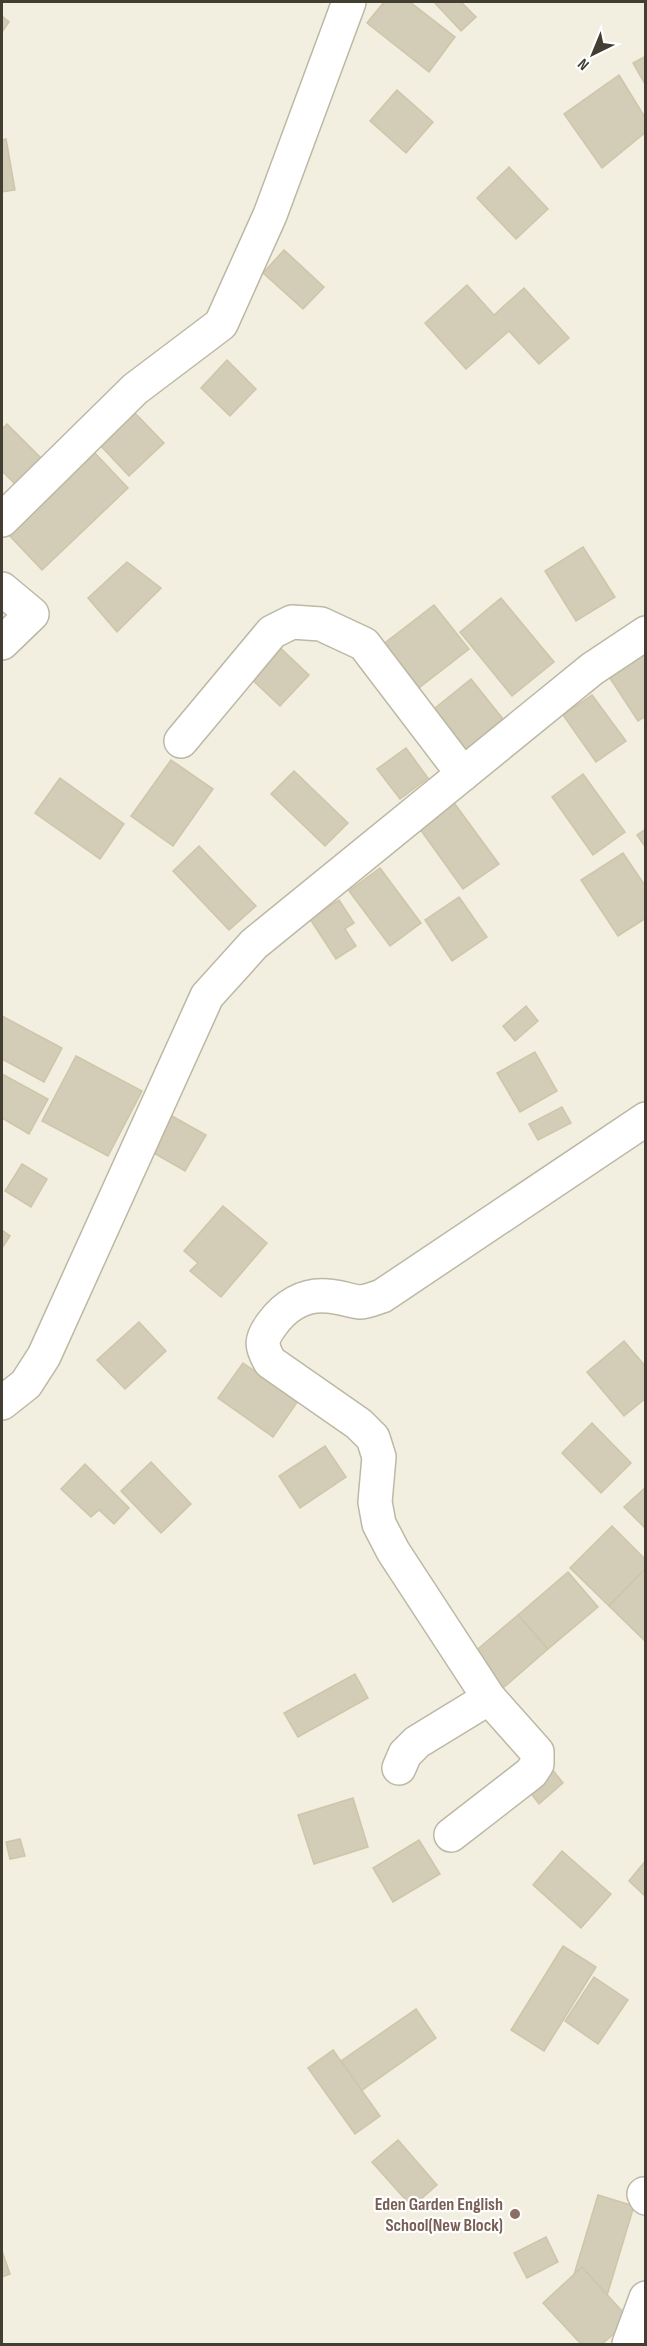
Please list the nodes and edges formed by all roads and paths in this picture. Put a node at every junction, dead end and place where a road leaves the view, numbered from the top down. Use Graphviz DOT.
graph roads {
  1 [pos="349,2"];
  2 [pos="2,520"];
  3 [pos="2,589"];
  4 [pos="645,633"];
  5 [pos="2,643"];
  6 [pos="182,741"];
  7 [pos="463,774"];
  8 [pos="645,1119"];
  9 [pos="2,1403"];
  10 [pos="489,1698"];
  11 [pos="399,1768"];
  12 [pos="451,1834"];
  13 [pos="645,2298"];
  14 [pos="629,2344"];
  1 -- 2 [label="street"];
  3 -- 5 [label="street"];
  4 -- 7 [label="street"];
  6 -- 7 [label="street"];
  7 -- 9 [label="street"];
  8 -- 10 [label="street"];
  10 -- 11 [label="street"];
  10 -- 12 [label="street"];
  13 -- 14 [label="street"];
}
